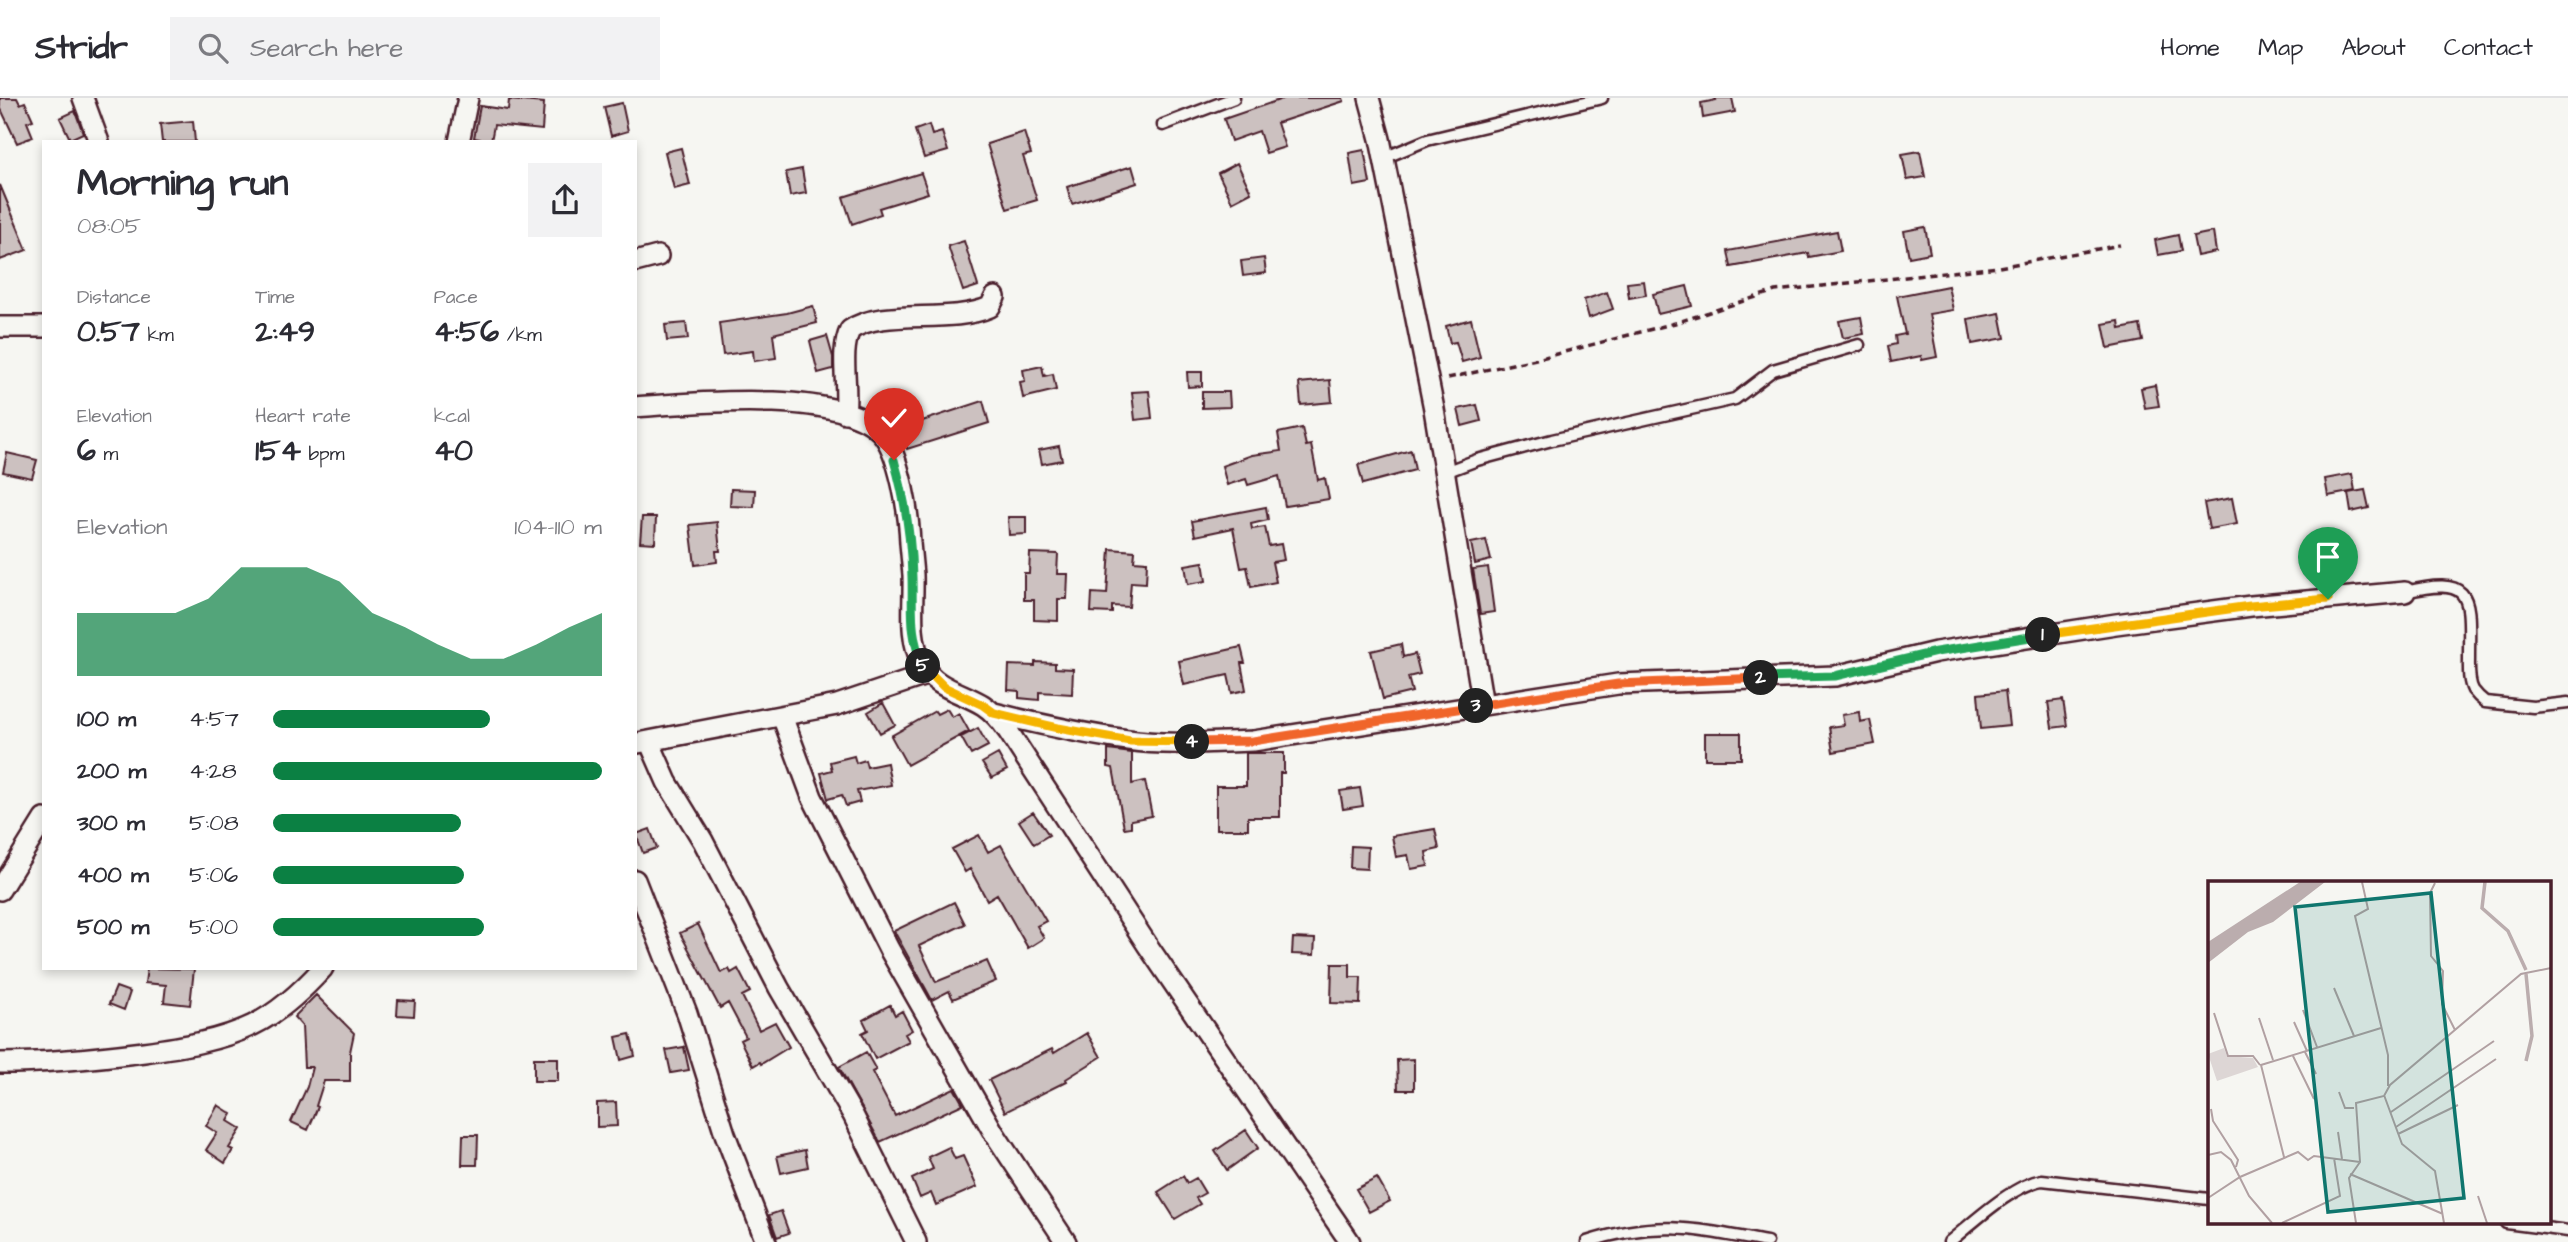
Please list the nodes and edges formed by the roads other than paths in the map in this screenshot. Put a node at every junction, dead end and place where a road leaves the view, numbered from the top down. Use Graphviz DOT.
graph roads {
  1 [pos="83,98"];
  2 [pos="468,98"];
  3 [pos="1234,98"];
  4 [pos="1368,98"];
  5 [pos="1602,98"];
  6 [pos="1163,125"];
  7 [pos="98,140"];
  8 [pos="459,140"];
  9 [pos="1384,158"];
  10 [pos="659,256"];
  11 [pos="637,262"];
  12 [pos="995,297"];
  13 [pos="0,327"];
  14 [pos="42,327"];
  15 [pos="1859,345"];
  16 [pos="637,407"];
  17 [pos="845,413"];
  18 [pos="1445,472"];
  19 [pos="2405,592"];
  20 [pos="929,674"];
  21 [pos="2568,703"];
  22 [pos="1483,705"];
  23 [pos="994,713"];
  24 [pos="782,716"];
  25 [pos="642,742"];
  26 [pos="42,822"];
  27 [pos="637,885"];
  28 [pos="0,890"];
  29 [pos="321,970"];
  30 [pos="0,1063"];
  31 [pos="2208,1199"];
  32 [pos="2514,1224"];
  33 [pos="2568,1231"];
  34 [pos="766,1242"];
  35 [pos="916,1242"];
  36 [pos="1066,1242"];
  37 [pos="1350,1242"];
  38 [pos="1587,1242"];
  39 [pos="1767,1242"];
  40 [pos="1949,1242"];
  1 -- 7 [label="street"];
  2 -- 8 [label="street"];
  3 -- 6 [label="lane"];
  4 -- 9 [label="street"];
  5 -- 9 [label="lane"];
  9 -- 18 [label="street"];
  10 -- 11 [label="street"];
  12 -- 17 [label="street"];
  13 -- 14 [label="street"];
  15 -- 18 [label="lane"];
  16 -- 17 [label="street"];
  17 -- 20 [label="street"];
  18 -- 22 [label="street"];
  19 -- 21 [label="lane"];
  19 -- 22 [label="street"];
  20 -- 23 [label="street"];
  20 -- 24 [label="street"];
  22 -- 23 [label="street"];
  23 -- 37 [label="street"];
  24 -- 25 [label="street"];
  24 -- 36 [label="street"];
  25 -- 35 [label="street"];
  26 -- 28 [label="street"];
  27 -- 34 [label="street"];
  29 -- 30 [label="street"];
  31 -- 40 [label="lane"];
  32 -- 33 [label="lane"];
  38 -- 39 [label="lane"];
}
